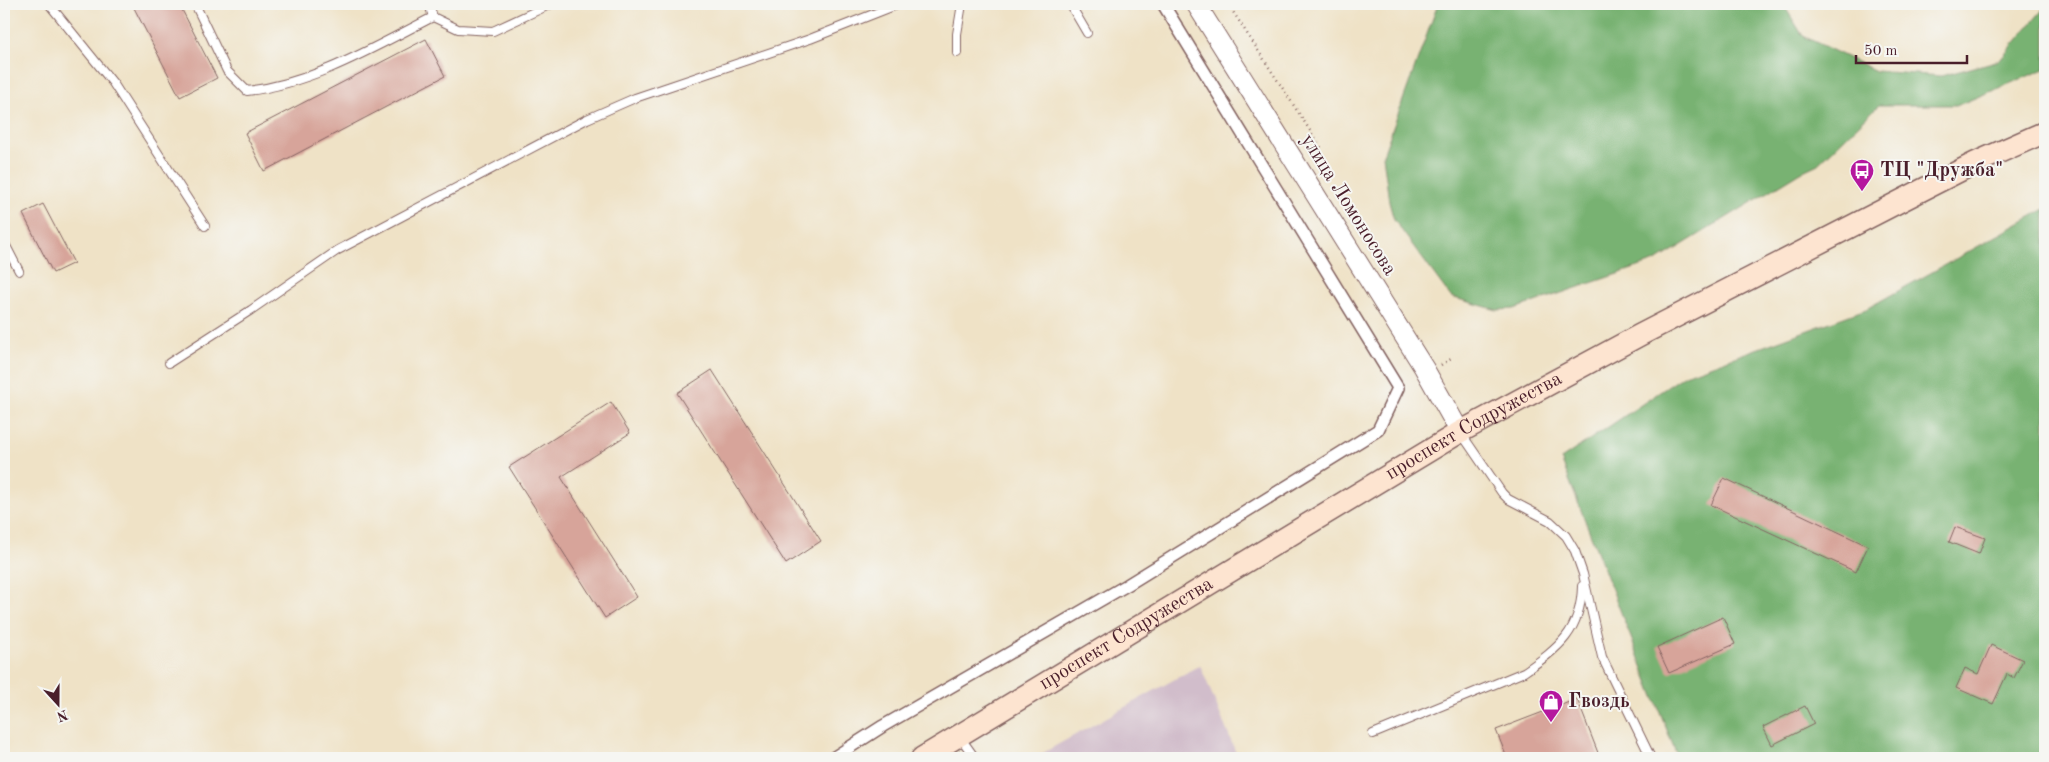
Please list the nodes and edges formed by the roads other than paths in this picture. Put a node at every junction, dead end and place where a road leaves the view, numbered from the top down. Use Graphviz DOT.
graph roads {
  1 [pos="50,4"];
  2 [pos="195,4"];
  3 [pos="428,4"];
  4 [pos="899,4"];
  5 [pos="962,4"];
  6 [pos="1070,4"];
  7 [pos="1163,4"];
  8 [pos="1196,4"];
  9 [pos="546,5"];
  10 [pos="434,16"];
  11 [pos="1087,33"];
  12 [pos="956,54"];
  13 [pos="2045,132"];
  14 [pos="205,226"];
  15 [pos="4,242"];
  16 [pos="19,271"];
  17 [pos="169,363"];
  18 [pos="1460,432"];
  19 [pos="1583,574"];
  20 [pos="1373,734"];
  21 [pos="959,735"];
  22 [pos="833,758"];
  23 [pos="922,758"];
  24 [pos="975,758"];
  25 [pos="1651,758"];
  1 -- 14 [label="lane"];
  2 -- 10 [label="lane"];
  3 -- 10 [label="lane"];
  4 -- 17 [label="lane"];
  5 -- 12 [label="lane"];
  6 -- 11 [label="lane"];
  7 -- 22 [label="street"];
  8 -- 18 [label="street, улица Ломоносова"];
  9 -- 10 [label="lane"];
  13 -- 18 [label="main road, проспект Содружества"];
  15 -- 16 [label="lane"];
  18 -- 19 [label="lane"];
  18 -- 21 [label="main road, проспект Содружества"];
  19 -- 20 [label="lane"];
  19 -- 25 [label="lane"];
  21 -- 23 [label="main road, проспект Содружества"];
  21 -- 24 [label="lane"];
}
